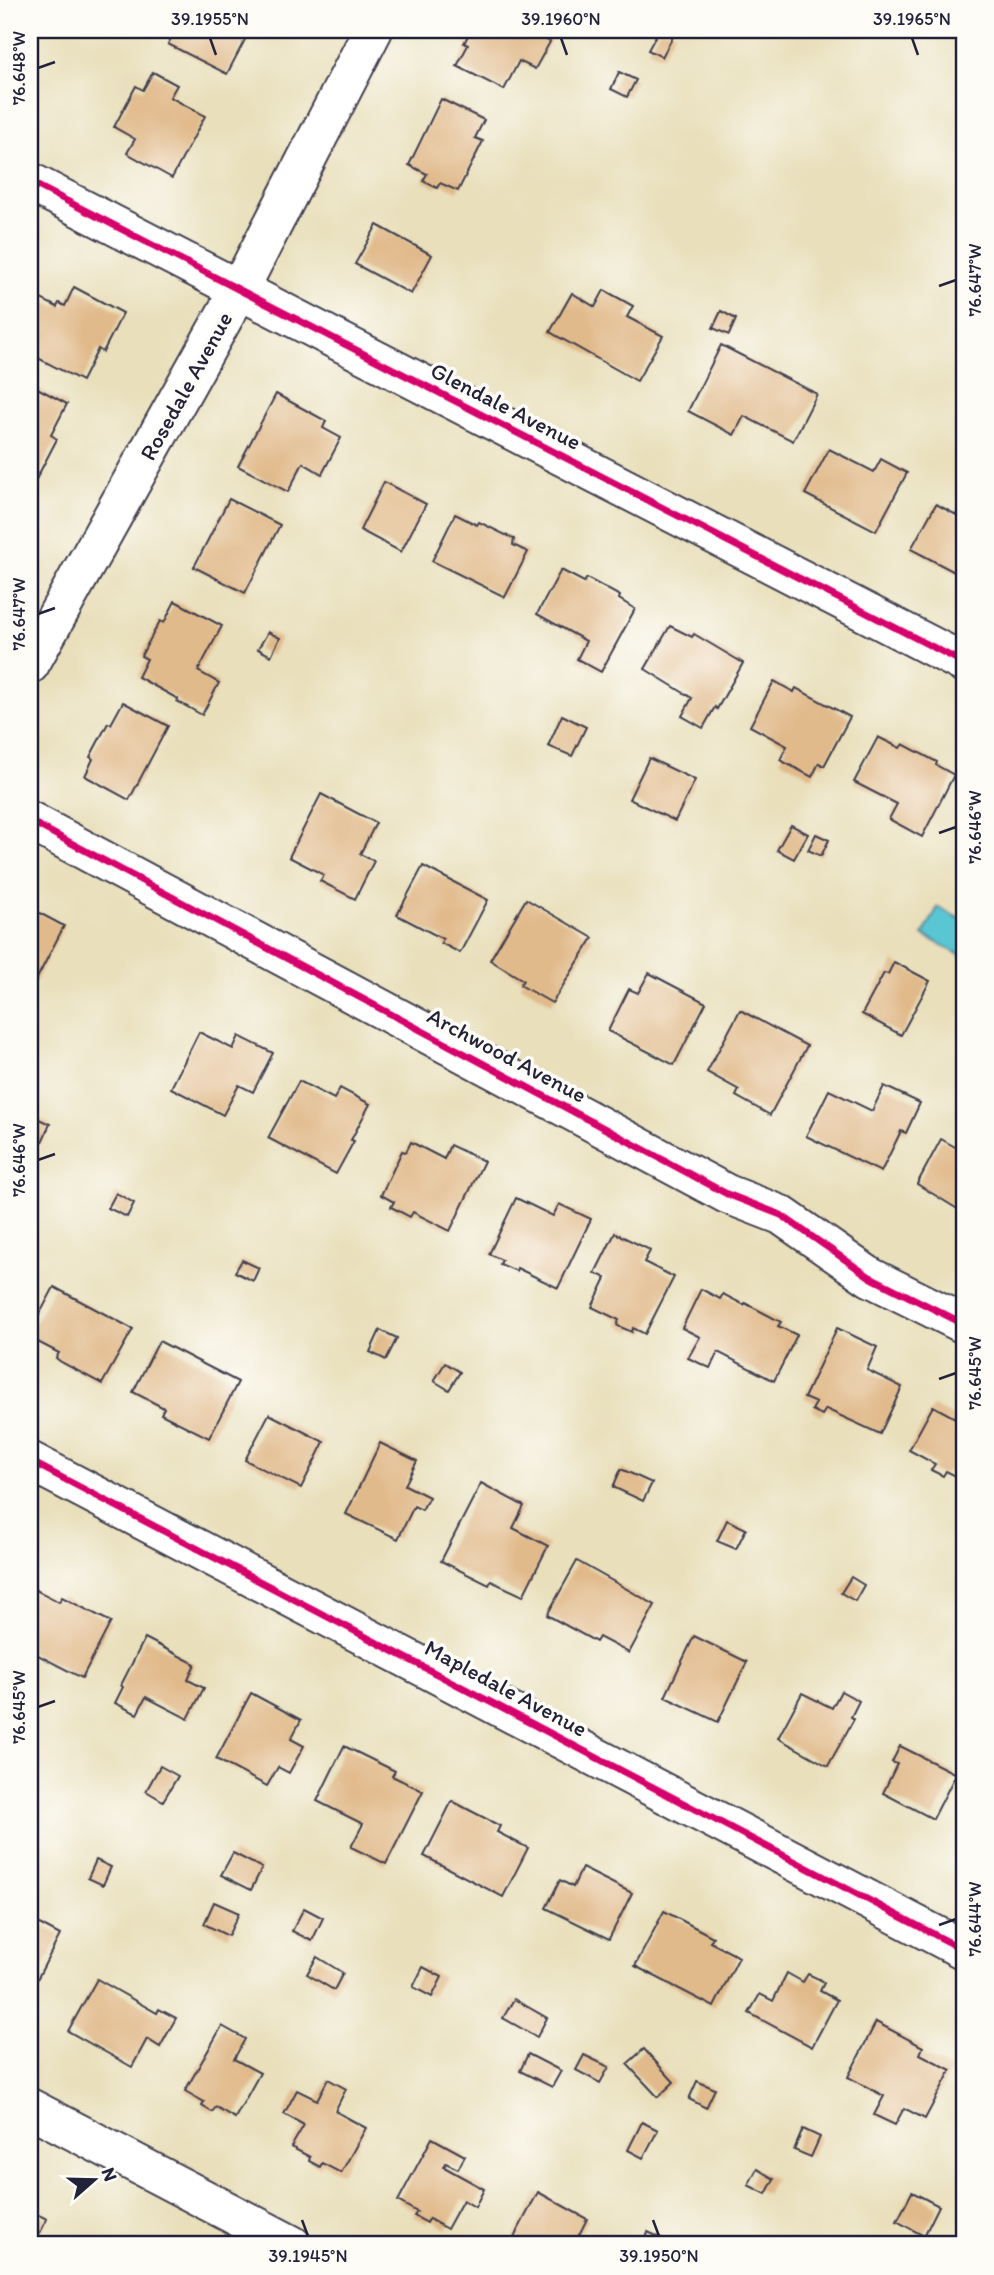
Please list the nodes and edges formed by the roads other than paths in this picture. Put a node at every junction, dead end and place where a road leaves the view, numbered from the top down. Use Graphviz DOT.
graph roads {
  1 [pos="373,30"];
  2 [pos="30,182"];
  3 [pos="239,290"];
  4 [pos="964,663"];
  5 [pos="30,664"];
  6 [pos="30,821"];
  7 [pos="964,1324"];
  8 [pos="30,1461"];
  9 [pos="964,1950"];
  10 [pos="30,2108"];
  11 [pos="292,2245"];
  1 -- 3 [label="street, Rosedale Avenue"];
  2 -- 3 [label="street, Glendale Avenue"];
  3 -- 4 [label="street, Glendale Avenue"];
  3 -- 5 [label="street, Rosedale Avenue"];
  6 -- 7 [label="street, Archwood Avenue"];
  8 -- 9 [label="street, Mapledale Avenue"];
  10 -- 11 [label="street"];
}
